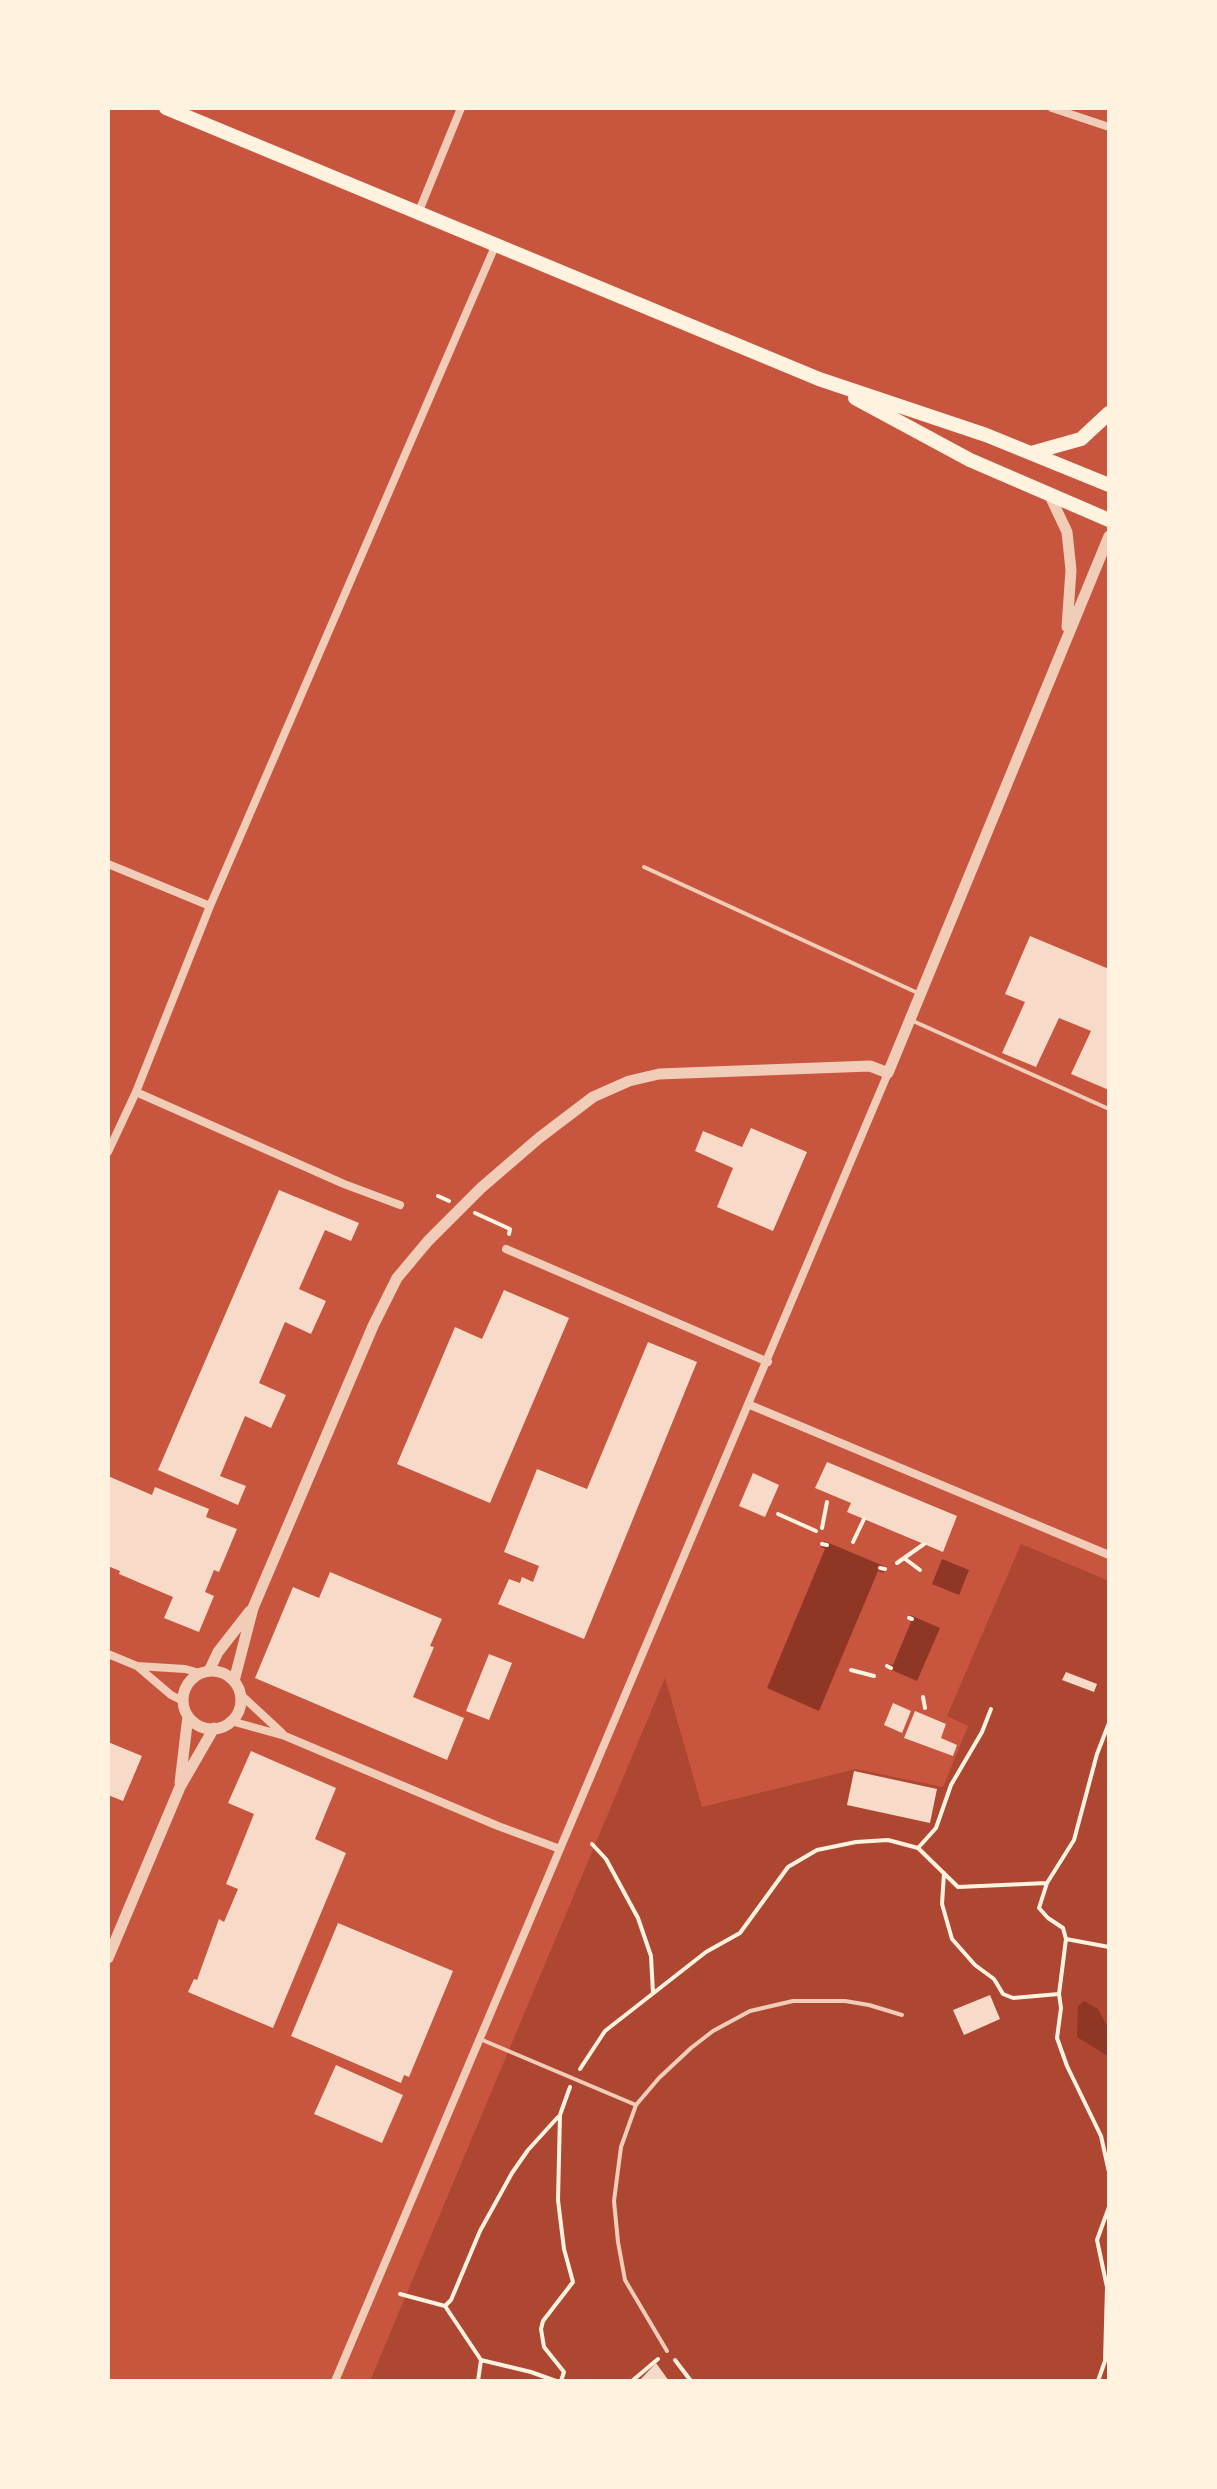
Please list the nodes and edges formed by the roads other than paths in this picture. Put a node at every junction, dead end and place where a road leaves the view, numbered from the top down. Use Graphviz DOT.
graph roads {
  1 [pos="166,108"];
  2 [pos="461,108"];
  3 [pos="1052,108"];
  4 [pos="1109,127"];
  5 [pos="419,211"];
  6 [pos="496,244"];
  7 [pos="819,379"];
  8 [pos="1109,413"];
  9 [pos="1031,453"];
  10 [pos="1109,485"];
  11 [pos="1050,496"];
  12 [pos="1109,520"];
  13 [pos="1109,536"];
  14 [pos="1065,644"];
  15 [pos="108,864"];
  16 [pos="644,867"];
  17 [pos="210,906"];
  18 [pos="922,995"];
  19 [pos="911,1020"];
  20 [pos="888,1073"];
  21 [pos="136,1092"];
  22 [pos="1109,1109"];
  23 [pos="108,1152"];
  24 [pos="400,1205"];
  25 [pos="506,1249"];
  26 [pos="768,1362"];
  27 [pos="750,1405"];
  28 [pos="1109,1555"];
  29 [pos="253,1608"];
  30 [pos="108,1654"];
  31 [pos="137,1666"];
  32 [pos="204,1672"];
  33 [pos="234,1681"];
  34 [pos="240,1694"];
  35 [pos="183,1701"];
  36 [pos="188,1716"];
  37 [pos="231,1721"];
  38 [pos="214,1728"];
  39 [pos="285,1736"];
  40 [pos="180,1787"];
  41 [pos="560,1849"];
  42 [pos="108,1958"];
  43 [pos="902,2015"];
  44 [pos="480,2039"];
  45 [pos="636,2105"];
  46 [pos="667,2351"];
  47 [pos="335,2381"];
  1 -- 5 [label="main road"];
  2 -- 5 [label="street"];
  3 -- 4 [label="street"];
  5 -- 6 [label="main road"];
  6 -- 7 [label="main road"];
  6 -- 17 [label="street"];
  7 -- 9 [label="main road"];
  7 -- 11 [label="main road"];
  8 -- 9 [label="main road"];
  9 -- 10 [label="main road"];
  11 -- 12 [label="main road"];
  11 -- 14 [label="street"];
  13 -- 14 [label="street"];
  14 -- 18 [label="street"];
  15 -- 17 [label="street"];
  16 -- 18 [label="lane"];
  17 -- 21 [label="street"];
  18 -- 19 [label="street"];
  19 -- 20 [label="street"];
  19 -- 22 [label="lane"];
  20 -- 26 [label="street"];
  20 -- 29 [label="street"];
  21 -- 23 [label="street"];
  21 -- 24 [label="street"];
  25 -- 26 [label="street"];
  26 -- 27 [label="street"];
  27 -- 28 [label="street"];
  27 -- 41 [label="street"];
  29 -- 32 [label="street"];
  29 -- 33 [label="street"];
  30 -- 31 [label="street"];
  31 -- 32 [label="street"];
  31 -- 35 [label="street"];
  32 -- 33 [label="street"];
  32 -- 35 [label="street"];
  33 -- 34 [label="street"];
  34 -- 37 [label="street"];
  34 -- 39 [label="street"];
  35 -- 36 [label="street"];
  36 -- 38 [label="street"];
  36 -- 40 [label="street"];
  37 -- 38 [label="street"];
  37 -- 39 [label="street"];
  38 -- 40 [label="street"];
  39 -- 41 [label="street"];
  40 -- 42 [label="street"];
  41 -- 44 [label="street"];
  43 -- 45 [label="lane"];
  44 -- 45 [label="lane"];
  44 -- 47 [label="street"];
  45 -- 46 [label="lane"];
}
